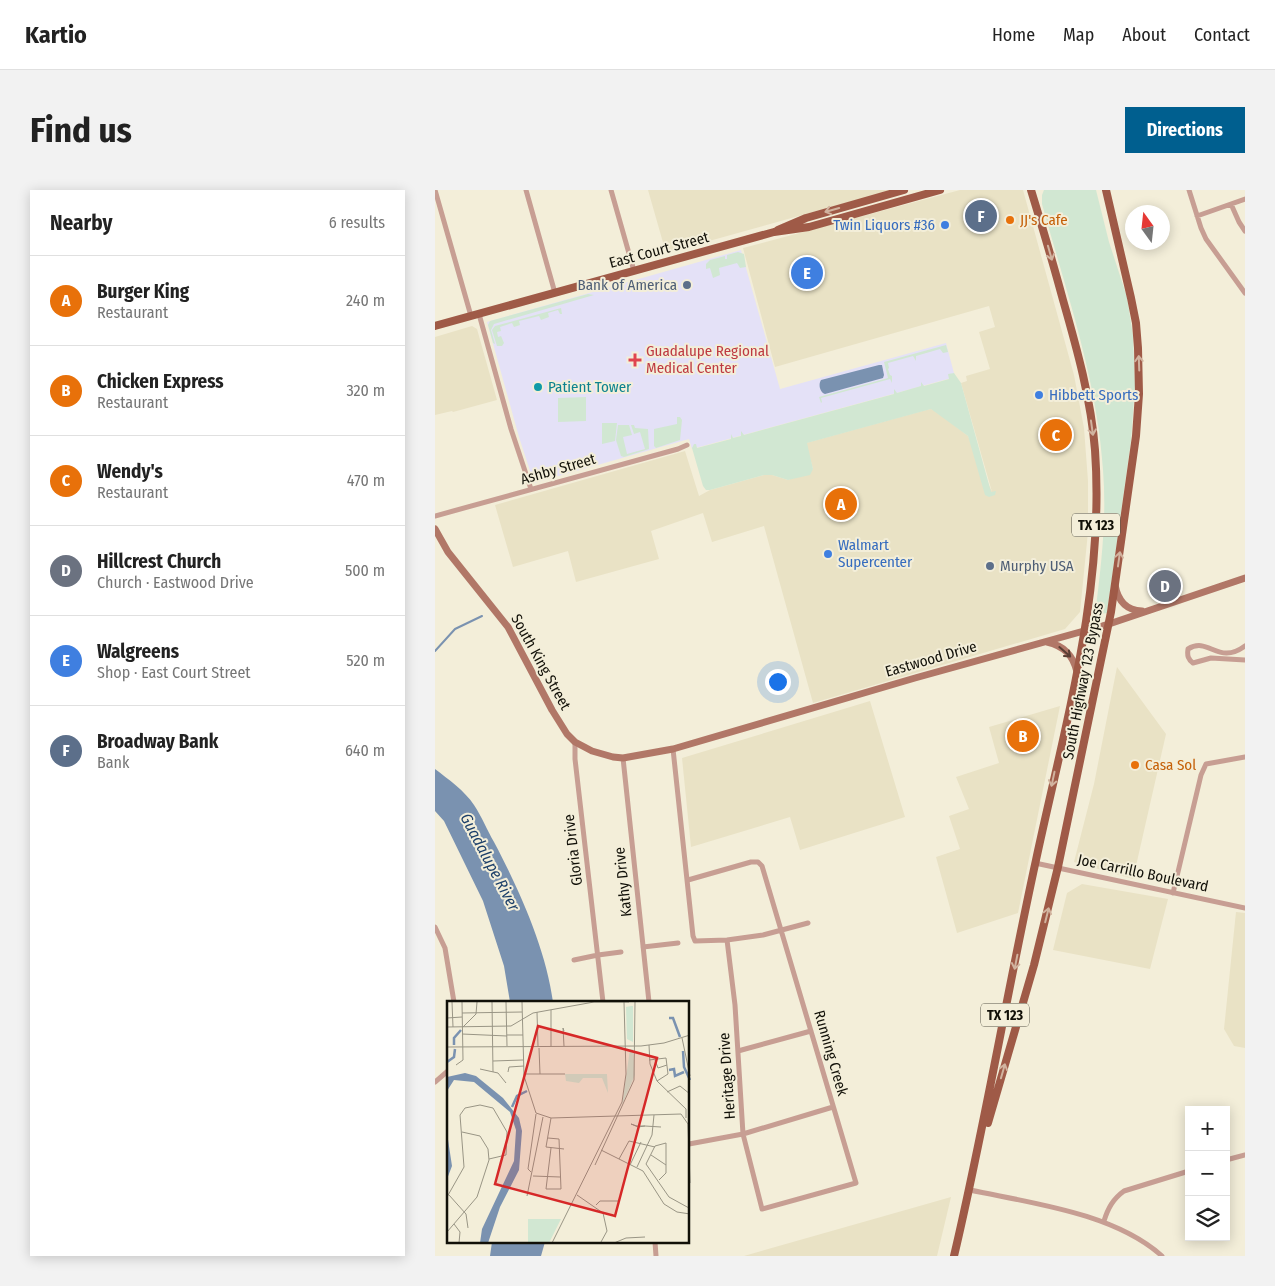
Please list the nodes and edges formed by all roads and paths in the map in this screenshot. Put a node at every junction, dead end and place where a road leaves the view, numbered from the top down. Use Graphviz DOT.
graph roads {
  1 [pos="435,190"];
  2 [pos="526,190"];
  3 [pos="611,190"];
  4 [pos="904,190"];
  5 [pos="940,190"];
  6 [pos="1033,190"];
  7 [pos="1106,190"];
  8 [pos="1189,190"];
  9 [pos="1245,199"];
  10 [pos="1231,204"];
  11 [pos="1197,216"];
  12 [pos="1245,231"];
  13 [pos="774,232"];
  14 [pos="634,271"];
  15 [pos="555,293"];
  16 [pos="1245,293"];
  17 [pos="475,315"];
  18 [pos="435,326"];
  19 [pos="687,444"];
  20 [pos="531,489"];
  21 [pos="435,516"];
  22 [pos="435,529"];
  23 [pos="1245,578"];
  24 [pos="1115,585"];
  25 [pos="1148,612"];
  26 [pos="1109,624"];
  27 [pos="1085,631"];
  28 [pos="1044,642"];
  29 [pos="1245,646"];
  30 [pos="1223,656"];
  31 [pos="1245,660"];
  32 [pos="1077,672"];
  33 [pos="575,742"];
  34 [pos="673,749"];
  35 [pos="1245,757"];
  36 [pos="623,758"];
  37 [pos="1035,862"];
  38 [pos="1058,867"];
  39 [pos="687,880"];
  40 [pos="1173,893"];
  41 [pos="1245,908"];
  42 [pos="808,923"];
  43 [pos="435,927"];
  44 [pos="781,931"];
  45 [pos="727,940"];
  46 [pos="678,944"];
  47 [pos="643,947"];
  48 [pos="621,952"];
  49 [pos="598,955"];
  50 [pos="574,960"];
  51 [pos="453,1001"];
  52 [pos="603,1001"];
  53 [pos="649,1001"];
  54 [pos="811,1031"];
  55 [pos="738,1051"];
  56 [pos="447,1072"];
  57 [pos="435,1082"];
  58 [pos="833,1107"];
  59 [pos="743,1134"];
  60 [pos="690,1144"];
  61 [pos="1245,1155"];
  62 [pos="1230,1159"];
  63 [pos="975,1168"];
  64 [pos="1185,1172"];
  65 [pos="969,1190"];
  66 [pos="762,1208"];
  67 [pos="1104,1221"];
  68 [pos="954,1256"];
  69 [pos="1161,1256"];
  1 -- 17 [label="street"];
  2 -- 15 [label="street"];
  3 -- 14 [label="street"];
  4 -- 13 [label="main road, East Court Street, one-way"];
  5 -- 13 [label="main road, East Court Street"];
  6 -- 27 [label="main road, South Highway 123 Bypass / TX 123, one-way"];
  24 -- 7 [label="main road, South Highway 123 Bypass / TX 123, one-way"];
  8 -- 11 [label="street"];
  9 -- 10 [label="street"];
  10 -- 11 [label="street"];
  10 -- 12 [label="street"];
  11 -- 16 [label="street"];
  13 -- 14 [label="main road, East Court Street"];
  14 -- 15 [label="main road, East Court Street"];
  15 -- 17 [label="main road, East Court Street"];
  17 -- 18 [label="main road, East Court Street"];
  17 -- 20 [label="street"];
  19 -- 20 [label="street, Ashby Street"];
  20 -- 21 [label="street, Ashby Street"];
  22 -- 33 [label="main road, South King Street"];
  23 -- 25 [label="main road, Eastwood Drive"];
  24 -- 25 [label="main road"];
  24 -- 26 [label="main road, South Highway 123 Bypass / TX 123"];
  25 -- 26 [label="main road, Eastwood Drive"];
  26 -- 27 [label="main road, Eastwood Drive"];
  26 -- 38 [label="main road, South Highway 123 Bypass / TX 123"];
  27 -- 28 [label="main road, Eastwood Drive"];
  27 -- 32 [label="main road, South Highway 123 Bypass / TX 123"];
  28 -- 32 [label="main road, one-way"];
  28 -- 34 [label="main road, Eastwood Drive"];
  29 -- 30 [label="street"];
  30 -- 30 [label="street"];
  30 -- 31 [label="street"];
  32 -- 37 [label="main road, South Highway 123 Bypass / TX 123, one-way"];
  33 -- 36 [label="main road, South King Street"];
  33 -- 49 [label="street, Gloria Drive"];
  34 -- 36 [label="main road, Eastwood Drive"];
  34 -- 39 [label="street"];
  35 -- 40 [label="street"];
  36 -- 47 [label="street, Kathy Drive"];
  37 -- 38 [label="street, Joe Carrillo Boulevard"];
  37 -- 63 [label="main road, South Highway 123 Bypass / TX 123, one-way"];
  38 -- 40 [label="street, Joe Carrillo Boulevard"];
  63 -- 38 [label="main road, South Highway 123 Bypass / TX 123, one-way"];
  39 -- 44 [label="street, Running Creek"];
  39 -- 45 [label="street"];
  40 -- 41 [label="street, Joe Carrillo Boulevard"];
  42 -- 44 [label="street"];
  43 -- 51 [label="street"];
  44 -- 45 [label="street"];
  44 -- 54 [label="street, Running Creek"];
  45 -- 55 [label="street, Heritage Drive"];
  46 -- 47 [label="street"];
  47 -- 53 [label="street, Kathy Drive"];
  48 -- 49 [label="street"];
  49 -- 50 [label="street"];
  49 -- 52 [label="street, Gloria Drive"];
  54 -- 55 [label="street"];
  54 -- 58 [label="street, Running Creek"];
  55 -- 59 [label="street, Heritage Drive"];
  56 -- 57 [label="street"];
  58 -- 59 [label="street"];
  58 -- 66 [label="street, Running Creek"];
  59 -- 60 [label="street"];
  59 -- 66 [label="street, Heritage Drive"];
  61 -- 62 [label="street"];
  63 -- 65 [label="main road, South Highway 123 Bypass / TX 123"];
  64 -- 67 [label="street"];
  65 -- 67 [label="street"];
  65 -- 68 [label="main road, South Highway 123 Bypass / TX 123"];
  67 -- 69 [label="street"];
}
